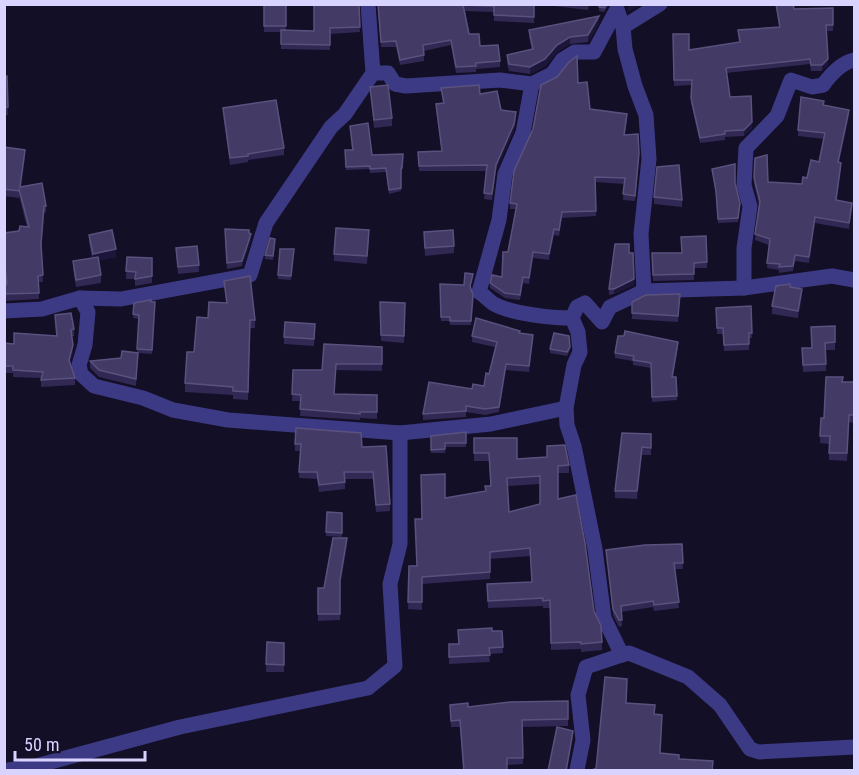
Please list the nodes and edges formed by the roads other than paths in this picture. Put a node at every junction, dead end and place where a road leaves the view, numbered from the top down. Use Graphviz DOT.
graph roads {
  1 [pos="368,4"];
  2 [pos="660,4"];
  3 [pos="617,7"];
  4 [pos="623,27"];
  5 [pos="855,60"];
  6 [pos="373,73"];
  7 [pos="532,84"];
  8 [pos="855,280"];
  9 [pos="744,288"];
  10 [pos="644,291"];
  11 [pos="80,298"];
  12 [pos="4,311"];
  13 [pos="572,318"];
  14 [pos="566,408"];
  15 [pos="400,433"];
  16 [pos="622,655"];
  17 [pos="855,747"];
  18 [pos="8,771"];
  19 [pos="577,771"];
  1 -- 6 [label="street"];
  2 -- 4 [label="street"];
  3 -- 4 [label="street"];
  3 -- 7 [label="street"];
  4 -- 10 [label="street"];
  5 -- 9 [label="street"];
  6 -- 7 [label="street"];
  6 -- 11 [label="street"];
  7 -- 13 [label="street"];
  8 -- 9 [label="street"];
  9 -- 10 [label="street"];
  10 -- 13 [label="street"];
  11 -- 12 [label="street"];
  11 -- 15 [label="street"];
  13 -- 14 [label="street"];
  14 -- 15 [label="street"];
  14 -- 16 [label="street"];
  15 -- 18 [label="street"];
  16 -- 17 [label="street"];
  16 -- 19 [label="street"];
}
